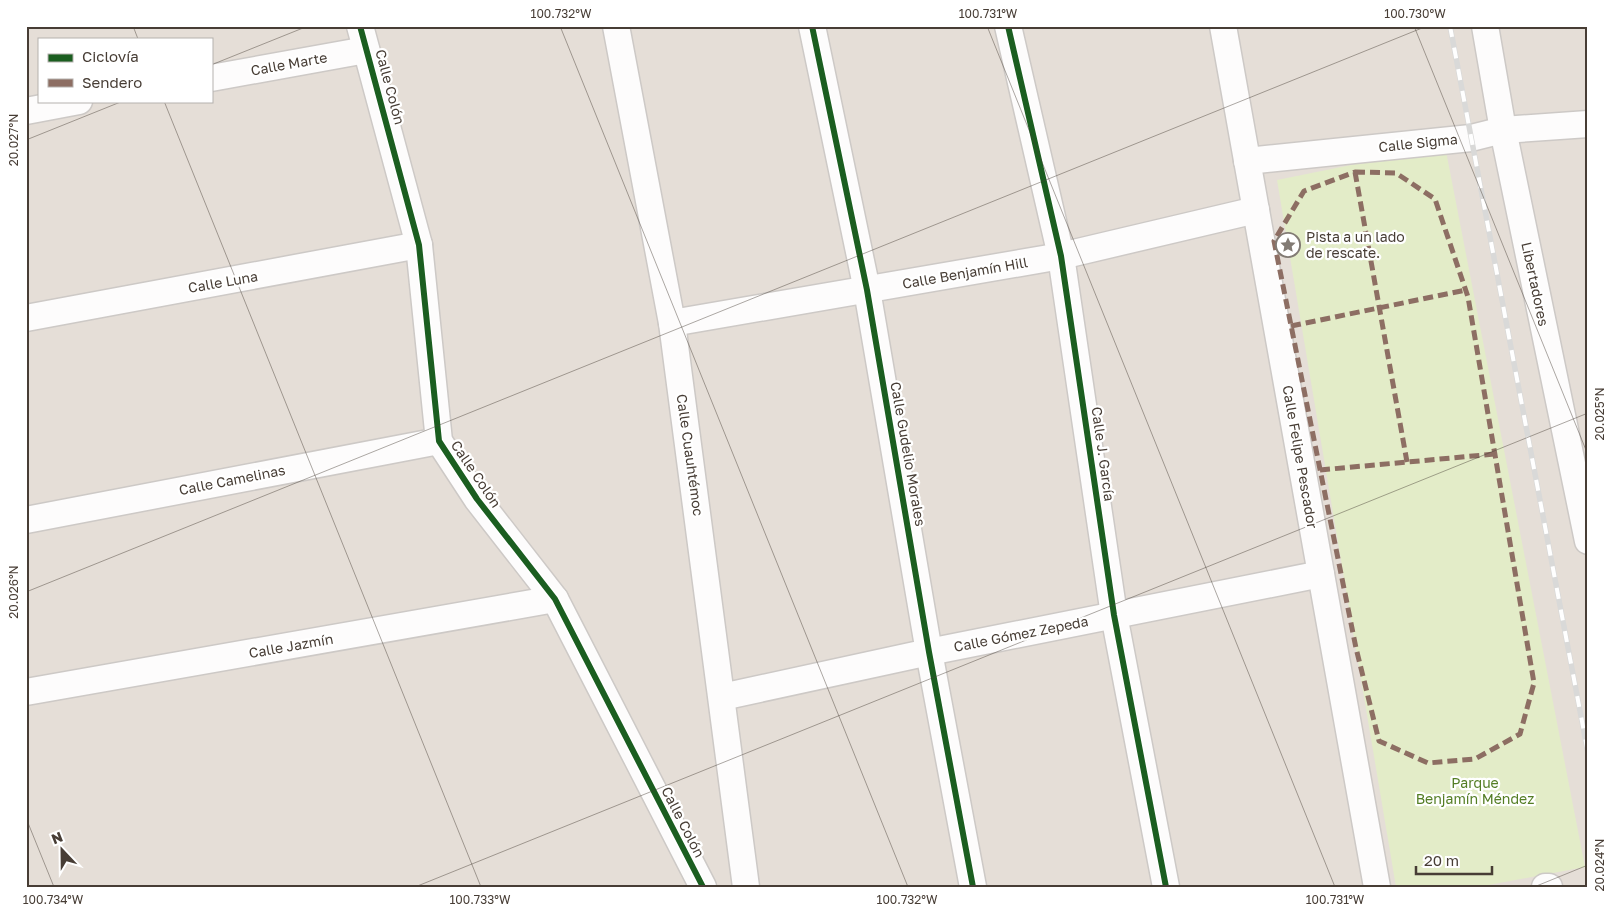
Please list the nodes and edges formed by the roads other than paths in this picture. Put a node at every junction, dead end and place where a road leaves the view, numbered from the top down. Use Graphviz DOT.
graph roads {
  1 [pos="616,26"];
  2 [pos="812,26"];
  3 [pos="1008,26"];
  4 [pos="1223,26"];
  5 [pos="1485,26"];
  6 [pos="363,38"];
  7 [pos="212,78"];
  8 [pos="74,102"];
  9 [pos="26,111"];
  10 [pos="1588,124"];
  11 [pos="1503,130"];
  12 [pos="1247,161"];
  13 [pos="1256,210"];
  14 [pos="419,245"];
  15 [pos="1061,256"];
  16 [pos="867,290"];
  17 [pos="26,318"];
  18 [pos="672,323"];
  19 [pos="439,441"];
  20 [pos="26,520"];
  21 [pos="1588,541"];
  22 [pos="1321,574"];
  23 [pos="555,599"];
  24 [pos="1114,615"];
  25 [pos="929,652"];
  26 [pos="26,692"];
  27 [pos="722,697"];
  28 [pos="702,887"];
  29 [pos="746,887"];
  30 [pos="973,887"];
  31 [pos="1166,887"];
  32 [pos="1377,887"];
  1 -- 18 [label="street, Calle Cuauhtémoc"];
  2 -- 16 [label="street, Calle Gudelio Morales"];
  3 -- 15 [label="street, Calle J. García"];
  4 -- 12 [label="street, Calle Felipe Pescador"];
  5 -- 11 [label="street, Libertadores"];
  6 -- 7 [label="street, Calle Marte"];
  6 -- 14 [label="street, Calle Colón"];
  8 -- 9 [label="street"];
  10 -- 11 [label="street, Calle Sigma"];
  11 -- 12 [label="street, Calle Sigma"];
  11 -- 21 [label="street, Libertadores"];
  12 -- 13 [label="street, Calle Felipe Pescador"];
  13 -- 15 [label="street, Calle Benjamín Hill"];
  13 -- 22 [label="street, Calle Felipe Pescador"];
  14 -- 17 [label="street, Calle Luna"];
  14 -- 19 [label="street, Calle Colón"];
  15 -- 16 [label="street, Calle Benjamín Hill"];
  15 -- 24 [label="street, Calle J. García"];
  16 -- 18 [label="street, Calle Benjamín Hill"];
  16 -- 25 [label="street, Calle Gudelio Morales"];
  18 -- 27 [label="street, Calle Cuauhtémoc"];
  19 -- 20 [label="street, Calle Camelinas"];
  19 -- 23 [label="street, Calle Colón"];
  22 -- 24 [label="street, Calle Gómez Zepeda"];
  22 -- 32 [label="street, Calle Felipe Pescador"];
  23 -- 26 [label="street, Calle Jazmín"];
  23 -- 28 [label="street, Calle Colón"];
  24 -- 25 [label="street, Calle Gómez Zepeda"];
  24 -- 31 [label="street, Calle J. García"];
  25 -- 27 [label="street, Calle Gómez Zepeda"];
  25 -- 30 [label="street, Calle Gudelio Morales"];
  27 -- 29 [label="street, Calle Cuauhtémoc"];
}
